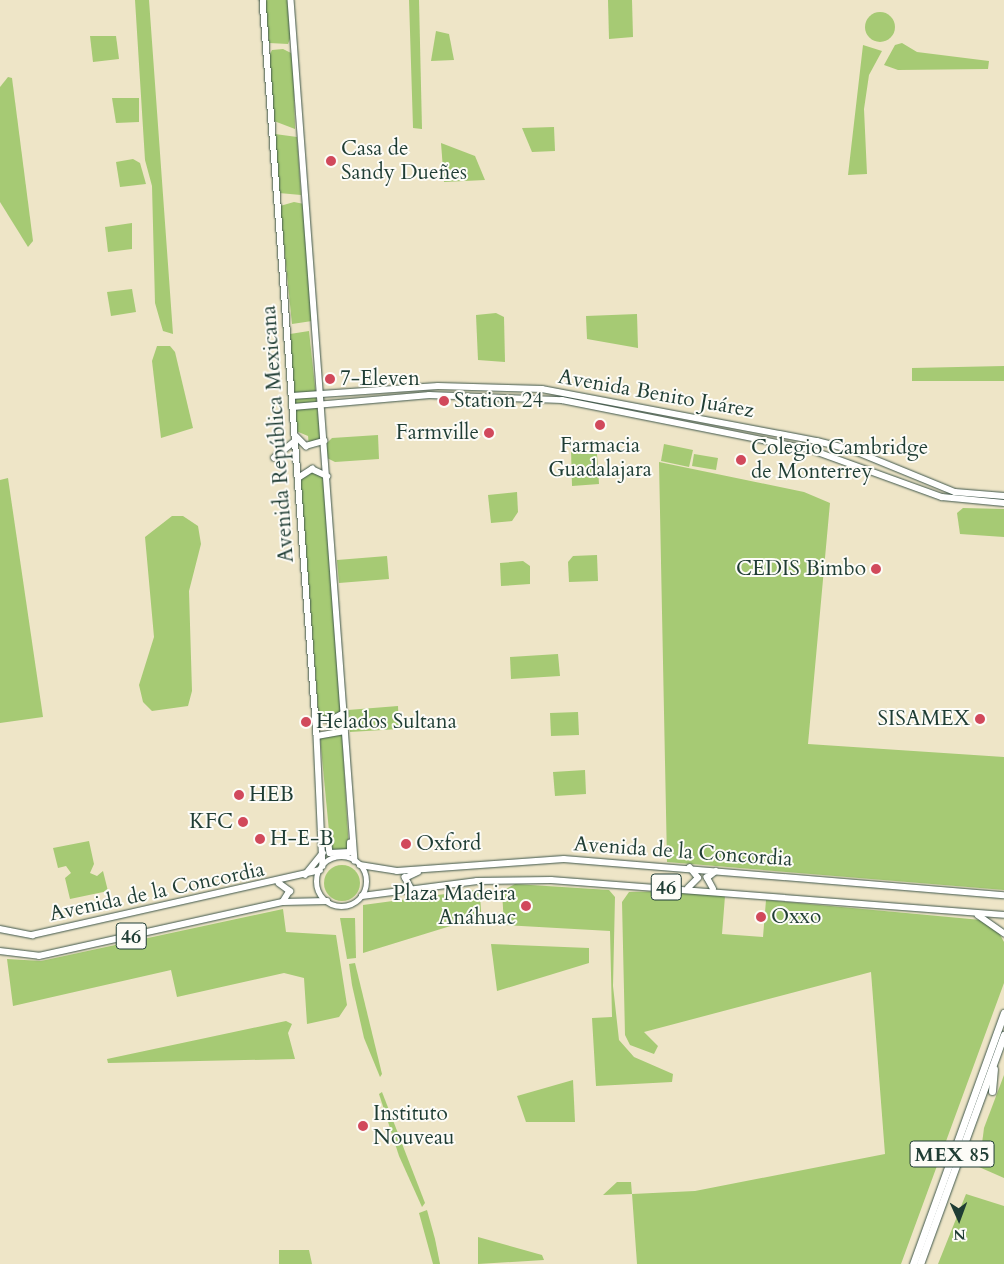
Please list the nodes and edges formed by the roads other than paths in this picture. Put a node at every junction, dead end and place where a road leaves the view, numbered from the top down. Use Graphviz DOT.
graph roads {
  1 [pos="263,0"];
  2 [pos="291,0"];
  3 [pos="321,394"];
  4 [pos="578,395"];
  5 [pos="292,396"];
  6 [pos="562,400"];
  7 [pos="322,405"];
  8 [pos="293,407"];
  9 [pos="295,438"];
  10 [pos="324,441"];
  11 [pos="864,456"];
  12 [pos="274,458"];
  13 [pos="859,465"];
  14 [pos="327,476"];
  15 [pos="297,478"];
  16 [pos="955,492"];
  17 [pos="1004,496"];
  18 [pos="954,500"];
  19 [pos="1004,502"];
  20 [pos="344,713"];
  21 [pos="316,718"];
  22 [pos="345,731"];
  23 [pos="317,736"];
  24 [pos="353,830"];
  25 [pos="323,832"];
  26 [pos="324,851"];
  27 [pos="358,863"];
  28 [pos="432,867"];
  29 [pos="688,867"];
  30 [pos="322,868"];
  31 [pos="718,870"];
  32 [pos="302,878"];
  33 [pos="278,883"];
  34 [pos="686,888"];
  35 [pos="411,889"];
  36 [pos="713,889"];
  37 [pos="1004,895"];
  38 [pos="362,896"];
  39 [pos="327,901"];
  40 [pos="283,902"];
  41 [pos="970,911"];
  42 [pos="1004,915"];
  43 [pos="0,929"];
  44 [pos="1004,933"];
  45 [pos="0,951"];
  46 [pos="1004,1013"];
  47 [pos="1004,1035"];
  48 [pos="996,1046"];
  49 [pos="995,1059"];
  50 [pos="992,1091"];
  51 [pos="912,1264"];
  52 [pos="920,1264"];
  1 -- 5 [label="main road, Avenida República Mexicana"];
  2 -- 3 [label="main road"];
  3 -- 4 [label="main road, Avenida Benito Juárez"];
  3 -- 5 [label="main road, Avenida Benito Juárez"];
  3 -- 7 [label="main road"];
  4 -- 6 [label="main road"];
  4 -- 11 [label="main road, Avenida Benito Juárez"];
  5 -- 8 [label="main road, Avenida República Mexicana"];
  6 -- 7 [label="main road, Avenida Benito Juárez"];
  6 -- 13 [label="main road, Avenida Benito Juárez"];
  7 -- 8 [label="main road, Avenida Benito Juárez"];
  7 -- 10 [label="main road"];
  8 -- 9 [label="main road, Avenida República Mexicana"];
  9 -- 10 [label="main road"];
  9 -- 12 [label="main road"];
  9 -- 15 [label="main road, Avenida República Mexicana"];
  10 -- 14 [label="main road"];
  11 -- 13 [label="main road"];
  11 -- 16 [label="main road, Avenida Benito Juárez"];
  13 -- 18 [label="main road, Avenida Benito Juárez"];
  14 -- 15 [label="main road"];
  14 -- 20 [label="main road"];
  15 -- 21 [label="main road, Avenida República Mexicana"];
  16 -- 17 [label="main road, Avenida Benito Juárez"];
  16 -- 18 [label="main road"];
  18 -- 19 [label="main road, Avenida Benito Juárez"];
  20 -- 21 [label="main road"];
  20 -- 22 [label="main road"];
  21 -- 23 [label="main road, Avenida República Mexicana"];
  22 -- 23 [label="main road"];
  22 -- 24 [label="main road"];
  23 -- 25 [label="main road, Avenida República Mexicana"];
  24 -- 25 [label="main road"];
  24 -- 27 [label="main road"];
  25 -- 26 [label="main road, Avenida República Mexicana"];
  26 -- 30 [label="main road, Avenida República Mexicana"];
  26 -- 32 [label="main road"];
  27 -- 28 [label="main road, Avenida de la Concordia / 46"];
  27 -- 30 [label="main road, 46"];
  27 -- 38 [label="main road"];
  28 -- 29 [label="main road, Avenida de la Concordia / 46"];
  28 -- 35 [label="main road"];
  29 -- 31 [label="main road, Avenida de la Concordia / 46"];
  29 -- 34 [label="main road"];
  30 -- 32 [label="main road, Avenida de la Concordia / 46"];
  30 -- 39 [label="main road"];
  31 -- 36 [label="main road"];
  31 -- 37 [label="main road, Avenida de la Concordia / 46"];
  32 -- 33 [label="main road, Avenida de la Concordia / 46"];
  33 -- 40 [label="main road"];
  33 -- 43 [label="main road, Avenida de la Concordia / 46"];
  34 -- 35 [label="main road, Avenida de la Concordia / 46"];
  34 -- 36 [label="main road, Avenida de la Concordia / 46"];
  35 -- 38 [label="main road, Avenida de la Concordia / 46"];
  36 -- 41 [label="main road, Avenida de la Concordia / 46"];
  38 -- 39 [label="main road, 46"];
  39 -- 40 [label="main road, Avenida de la Concordia / 46"];
  40 -- 45 [label="main road, Avenida de la Concordia / 46"];
  41 -- 42 [label="main road, Avenida de la Concordia / 46"];
  41 -- 44 [label="main road"];
  46 -- 48 [label="highway, MEX 85"];
  47 -- 48 [label="highway, MEX 85"];
  48 -- 49 [label="highway, MEX 85"];
  48 -- 51 [label="highway, MEX 85"];
  49 -- 50 [label="highway"];
  49 -- 52 [label="highway, MEX 85"];
}
